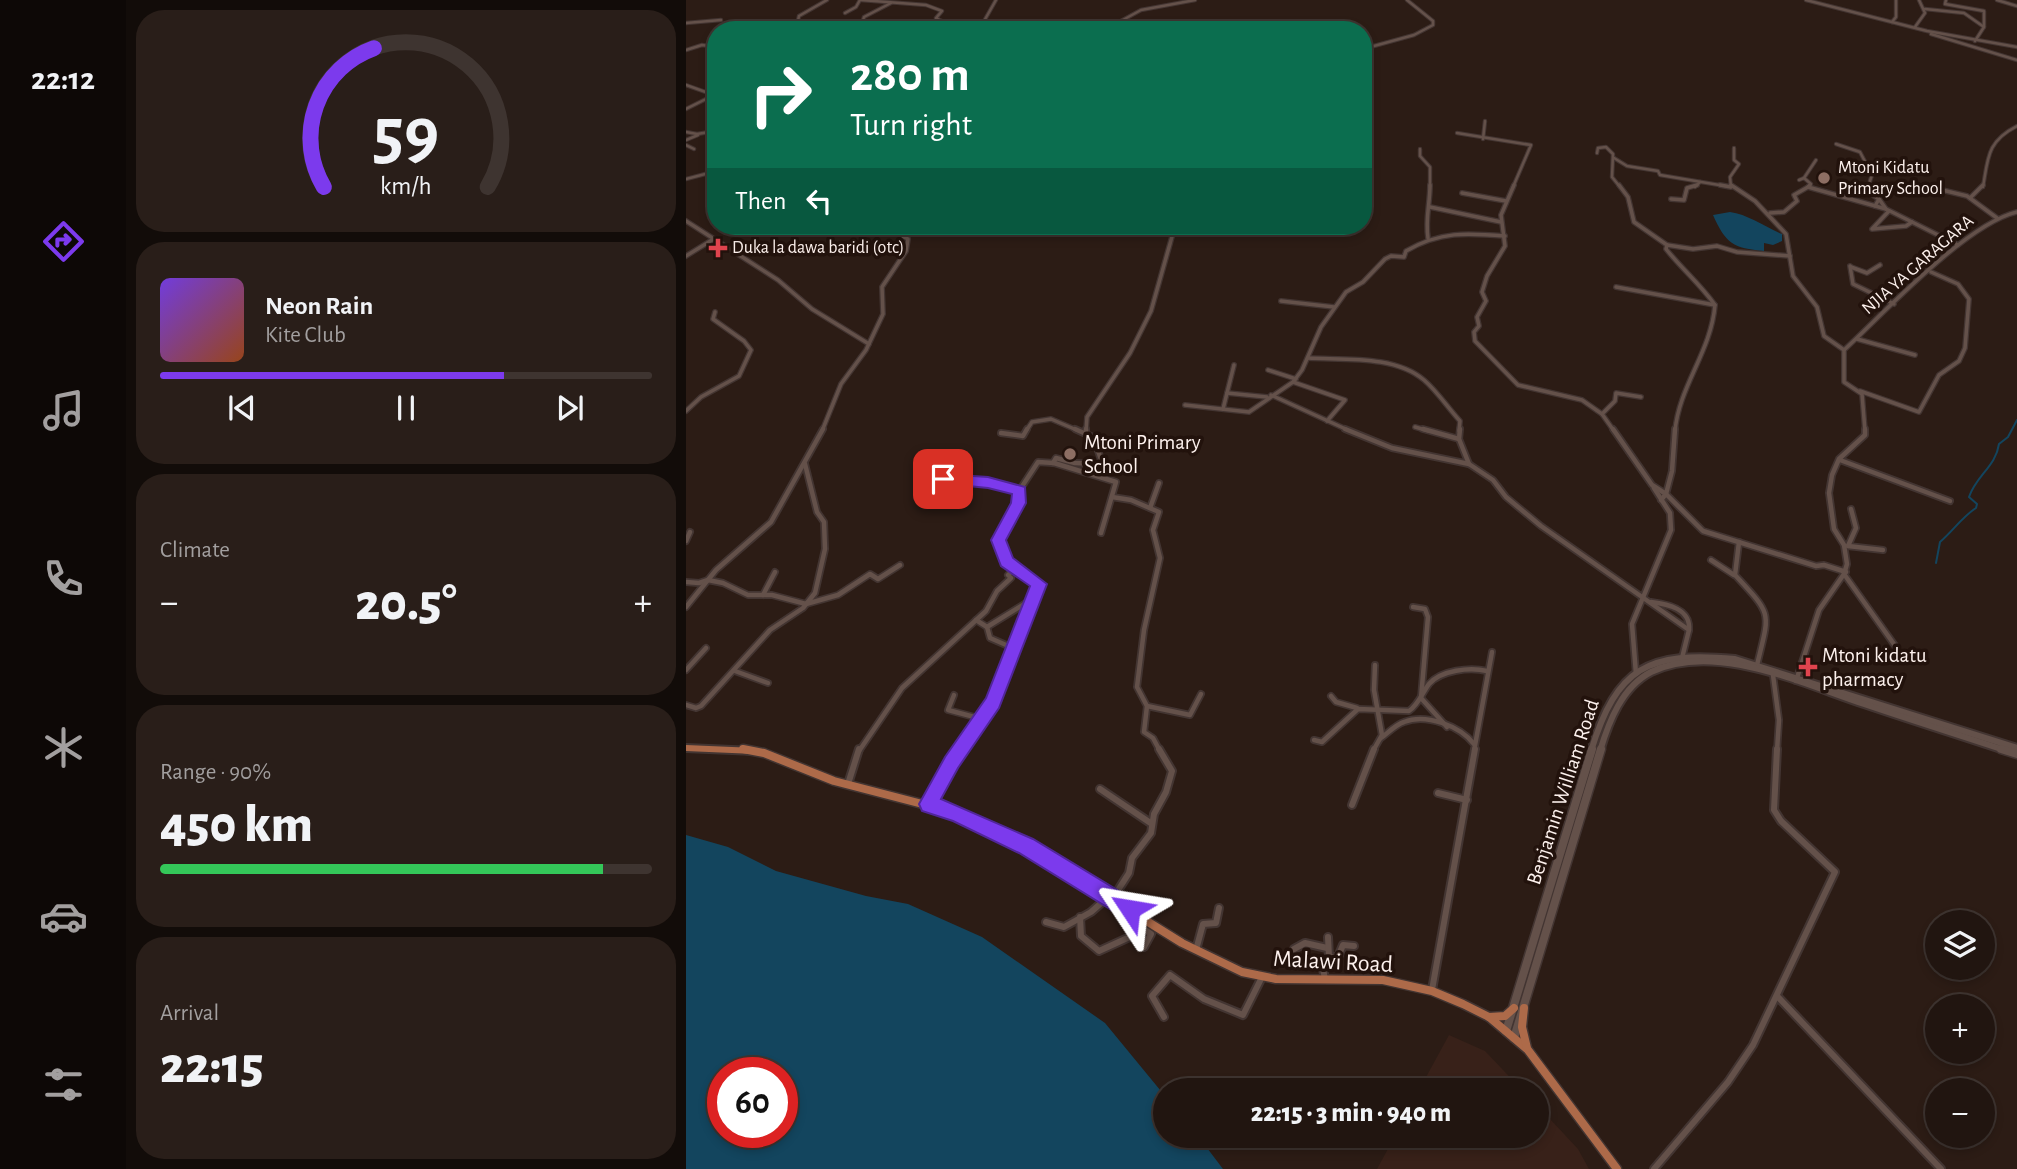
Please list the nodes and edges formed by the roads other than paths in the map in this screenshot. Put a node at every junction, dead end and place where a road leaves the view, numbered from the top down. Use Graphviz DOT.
graph roads {
  1 [pos="827,0"];
  2 [pos="861,0"];
  3 [pos="996,0"];
  4 [pos="1195,0"];
  5 [pos="1407,0"];
  6 [pos="1806,0"];
  7 [pos="1896,0"];
  8 [pos="1919,0"];
  9 [pos="1997,0"];
  10 [pos="891,2"];
  11 [pos="1945,2"];
  12 [pos="2017,6"];
  13 [pos="1925,9"];
  14 [pos="1935,10"];
  15 [pos="845,13"];
  16 [pos="721,20"];
  17 [pos="707,21"];
  18 [pos="709,21"];
  19 [pos="798,21"];
  20 [pos="863,21"];
  21 [pos="939,21"];
  22 [pos="984,21"];
  23 [pos="1118,21"];
  24 [pos="1891,22"];
  25 [pos="686,23"];
  26 [pos="1914,27"];
  27 [pos="1984,27"];
  28 [pos="1927,31"];
  29 [pos="1951,36"];
  30 [pos="1941,37"];
  31 [pos="1975,41"];
  32 [pos="707,46"];
  33 [pos="1372,46"];
  34 [pos="2017,47"];
  35 [pos="686,50"];
  36 [pos="2017,60"];
  37 [pos="686,85"];
  38 [pos="707,92"];
  39 [pos="707,99"];
  40 [pos="686,109"];
  41 [pos="1485,121"];
  42 [pos="2017,126"];
  43 [pos="686,132"];
  44 [pos="707,133"];
  45 [pos="1457,133"];
  46 [pos="704,134"];
  47 [pos="1483,139"];
  48 [pos="686,140"];
  49 [pos="1836,144"];
  50 [pos="686,145"];
  51 [pos="1734,148"];
  52 [pos="694,149"];
  53 [pos="1420,149"];
  54 [pos="1597,153"];
  55 [pos="1614,158"];
  56 [pos="1816,160"];
  57 [pos="707,174"];
  58 [pos="686,179"];
  59 [pos="1700,182"];
  60 [pos="1809,185"];
  61 [pos="1731,187"];
  62 [pos="1942,190"];
  63 [pos="1462,192"];
  64 [pos="1970,198"];
  65 [pos="1671,199"];
  66 [pos="1879,199"];
  67 [pos="1506,201"];
  68 [pos="1875,206"];
  69 [pos="1430,207"];
  70 [pos="1888,210"];
  71 [pos="2017,212"];
  72 [pos="1769,213"];
  73 [pos="1997,218"];
  74 [pos="686,221"];
  75 [pos="1502,222"];
  76 [pos="1912,222"];
  77 [pos="901,235"];
  78 [pos="1174,235"];
  79 [pos="1505,236"];
  80 [pos="1428,238"];
  81 [pos="712,240"];
  82 [pos="1667,244"];
  83 [pos="1958,245"];
  84 [pos="686,256"];
  85 [pos="1790,256"];
  86 [pos="1880,265"];
  87 [pos="1931,272"];
  88 [pos="1616,287"];
  89 [pos="1281,301"];
  90 [pos="1894,304"];
  91 [pos="1715,305"];
  92 [pos="1334,307"];
  93 [pos="715,312"];
  94 [pos="1857,339"];
  95 [pos="869,344"];
  96 [pos="1844,350"];
  97 [pos="1915,355"];
  98 [pos="1308,358"];
  99 [pos="1234,365"];
  100 [pos="1268,370"];
  101 [pos="1294,380"];
  102 [pos="1860,391"];
  103 [pos="1227,393"];
  104 [pos="1270,396"];
  105 [pos="1641,397"];
  106 [pos="1185,405"];
  107 [pos="1223,409"];
  108 [pos="686,411"];
  109 [pos="1602,414"];
  110 [pos="1327,421"];
  111 [pos="1415,427"];
  112 [pos="1001,433"];
  113 [pos="1086,434"];
  114 [pos="1459,439"];
  115 [pos="1839,459"];
  116 [pos="1054,463"];
  117 [pos="805,464"];
  118 [pos="1102,464"];
  119 [pos="1469,464"];
  120 [pos="1100,475"];
  121 [pos="918,477"];
  122 [pos="1159,483"];
  123 [pos="1019,491"];
  124 [pos="1662,495"];
  125 [pos="1112,497"];
  126 [pos="1951,501"];
  127 [pos="1150,508"];
  128 [pos="1851,509"];
  129 [pos="691,532"];
  130 [pos="1101,533"];
  131 [pos="686,541"];
  132 [pos="1739,542"];
  133 [pos="1846,546"];
  134 [pos="1883,550"];
  135 [pos="1711,560"];
  136 [pos="900,565"];
  137 [pos="1014,569"];
  138 [pos="775,572"];
  139 [pos="1845,573"];
  140 [pos="1735,575"];
  141 [pos="708,580"];
  142 [pos="686,582"];
  143 [pos="763,596"];
  144 [pos="1644,599"];
  145 [pos="1032,600"];
  146 [pos="1650,602"];
  147 [pos="806,604"];
  148 [pos="686,607"];
  149 [pos="1413,607"];
  150 [pos="975,620"];
  151 [pos="987,627"];
  152 [pos="1689,630"];
  153 [pos="1896,647"];
  154 [pos="706,648"];
  155 [pos="1013,648"];
  156 [pos="1492,652"];
  157 [pos="1684,660"];
  158 [pos="1757,664"];
  159 [pos="1375,665"];
  160 [pos="686,670"];
  161 [pos="735,671"];
  162 [pos="1487,671"];
  163 [pos="1636,674"];
  164 [pos="1773,675"];
  165 [pos="1797,680"];
  166 [pos="768,683"];
  167 [pos="1201,694"];
  168 [pos="954,695"];
  169 [pos="1331,696"];
  170 [pos="1421,698"];
  171 [pos="686,705"];
  172 [pos="1147,706"];
  173 [pos="1378,708"];
  174 [pos="1358,709"];
  175 [pos="982,719"];
  176 [pos="1447,727"];
  177 [pos="1381,739"];
  178 [pos="1314,740"];
  179 [pos="1474,744"];
  180 [pos="686,748"];
  181 [pos="2017,748"];
  182 [pos="2017,754"];
  183 [pos="848,785"];
  184 [pos="1100,789"];
  185 [pos="1438,793"];
  186 [pos="1467,800"];
  187 [pos="929,804"];
  188 [pos="1352,805"];
  189 [pos="1152,824"];
  190 [pos="1111,897"];
  191 [pos="1219,908"];
  192 [pos="1080,918"];
  193 [pos="1046,922"];
  194 [pos="1328,937"];
  195 [pos="1354,946"];
  196 [pos="1144,947"];
  197 [pos="1327,948"];
  198 [pos="1294,949"];
  199 [pos="1195,951"];
  200 [pos="1329,957"];
  201 [pos="1262,977"];
  202 [pos="1325,980"];
  203 [pos="1432,991"];
  204 [pos="1778,997"];
  205 [pos="1519,1008"];
  206 [pos="1164,1017"];
  207 [pos="1489,1017"];
  208 [pos="1506,1031"];
  209 [pos="1514,1038"];
  210 [pos="1528,1050"];
  211 [pos="1617,1169"];
  212 [pos="1654,1169"];
  213 [pos="1941,1169"];
  1 -- 19 [label="street"];
  2 -- 10 [label="street"];
  2 -- 15 [label="street"];
  3 -- 22 [label="street"];
  4 -- 23 [label="street"];
  5 -- 33 [label="street"];
  6 -- 24 [label="street"];
  7 -- 24 [label="street"];
  8 -- 13 [label="street"];
  9 -- 12 [label="street"];
  10 -- 20 [label="street"];
  10 -- 21 [label="street"];
  11 -- 14 [label="street"];
  11 -- 27 [label="street"];
  13 -- 14 [label="street"];
  13 -- 26 [label="street"];
  14 -- 27 [label="street"];
  16 -- 18 [label="street"];
  17 -- 25 [label="street"];
  24 -- 26 [label="street"];
  26 -- 28 [label="street"];
  27 -- 31 [label="street"];
  28 -- 29 [label="street"];
  28 -- 30 [label="street"];
  29 -- 30 [label="street"];
  29 -- 31 [label="street"];
  30 -- 36 [label="street"];
  31 -- 34 [label="street"];
  32 -- 35 [label="street"];
  37 -- 38 [label="street"];
  39 -- 40 [label="street"];
  41 -- 47 [label="street"];
  42 -- 64 [label="street"];
  43 -- 46 [label="street"];
  44 -- 46 [label="street"];
  45 -- 47 [label="street"];
  46 -- 48 [label="street"];
  47 -- 67 [label="street"];
  49 -- 66 [label="street"];
  50 -- 52 [label="street"];
  51 -- 61 [label="street"];
  53 -- 69 [label="street"];
  54 -- 55 [label="street"];
  55 -- 59 [label="street"];
  55 -- 82 [label="street"];
  56 -- 60 [label="street"];
  57 -- 58 [label="street"];
  59 -- 61 [label="street"];
  59 -- 65 [label="street"];
  60 -- 68 [label="street"];
  60 -- 72 [label="street"];
  61 -- 72 [label="street"];
  62 -- 64 [label="street"];
  63 -- 67 [label="street"];
  64 -- 73 [label="street"];
  66 -- 68 [label="street"];
  66 -- 70 [label="street"];
  67 -- 75 [label="street"];
  68 -- 70 [label="street"];
  69 -- 75 [label="street"];
  69 -- 80 [label="street"];
  70 -- 76 [label="street"];
  70 -- 76 [label="street"];
  71 -- 73 [label="street, NJIA YA GARAGARA"];
  72 -- 85 [label="street"];
  73 -- 83 [label="street, NJIA YA GARAGARA"];
  74 -- 81 [label="street"];
  75 -- 79 [label="street"];
  76 -- 83 [label="street"];
  77 -- 95 [label="street"];
  78 -- 113 [label="street"];
  79 -- 80 [label="street"];
  79 -- 109 [label="street"];
  80 -- 92 [label="street"];
  81 -- 84 [label="street"];
  81 -- 95 [label="street"];
  82 -- 85 [label="street"];
  82 -- 91 [label="street"];
  83 -- 87 [label="street, NJIA YA GARAGARA"];
  85 -- 96 [label="street"];
  86 -- 90 [label="street"];
  87 -- 90 [label="street, NJIA YA GARAGARA"];
  87 -- 102 [label="street"];
  88 -- 91 [label="street"];
  89 -- 92 [label="street"];
  90 -- 94 [label="street, NJIA YA GARAGARA"];
  91 -- 124 [label="street"];
  92 -- 98 [label="street"];
  93 -- 108 [label="street"];
  94 -- 96 [label="street, NJIA YA GARAGARA"];
  94 -- 97 [label="street"];
  95 -- 117 [label="street"];
  96 -- 102 [label="street"];
  98 -- 101 [label="street"];
  98 -- 114 [label="street"];
  99 -- 103 [label="street"];
  100 -- 101 [label="street"];
  101 -- 104 [label="street"];
  101 -- 110 [label="street"];
  102 -- 115 [label="street"];
  103 -- 104 [label="street"];
  103 -- 107 [label="street"];
  104 -- 107 [label="street"];
  104 -- 110 [label="street"];
  105 -- 109 [label="street"];
  106 -- 107 [label="street"];
  109 -- 124 [label="street"];
  110 -- 119 [label="street"];
  111 -- 114 [label="street"];
  112 -- 113 [label="street"];
  113 -- 118 [label="street"];
  114 -- 119 [label="street"];
  115 -- 126 [label="street"];
  115 -- 133 [label="street"];
  116 -- 118 [label="street"];
  116 -- 120 [label="street"];
  116 -- 123 [label="street"];
  117 -- 141 [label="street"];
  117 -- 147 [label="street"];
  118 -- 120 [label="street"];
  119 -- 144 [label="street"];
  120 -- 125 [label="street"];
  121 -- 123 [label="street"];
  122 -- 127 [label="street"];
  123 -- 137 [label="street"];
  124 -- 132 [label="street"];
  124 -- 144 [label="street"];
  125 -- 127 [label="street"];
  125 -- 130 [label="street"];
  127 -- 172 [label="street"];
  128 -- 133 [label="street"];
  129 -- 131 [label="street"];
  132 -- 139 [label="street"];
  132 -- 140 [label="street"];
  133 -- 134 [label="street"];
  133 -- 139 [label="street"];
  135 -- 140 [label="street"];
  136 -- 147 [label="street"];
  137 -- 145 [label="street"];
  137 -- 150 [label="street"];
  138 -- 143 [label="street"];
  139 -- 153 [label="street"];
  139 -- 165 [label="street"];
  140 -- 158 [label="street"];
  141 -- 142 [label="street"];
  141 -- 143 [label="street"];
  141 -- 148 [label="street"];
  143 -- 147 [label="street"];
  144 -- 146 [label="street"];
  144 -- 163 [label="street"];
  145 -- 151 [label="street"];
  145 -- 155 [label="street"];
  146 -- 152 [label="street"];
  146 -- 152 [label="street"];
  147 -- 161 [label="street"];
  149 -- 170 [label="street"];
  150 -- 151 [label="street"];
  150 -- 183 [label="street"];
  151 -- 155 [label="street"];
  152 -- 157 [label="street"];
  154 -- 160 [label="street"];
  155 -- 175 [label="street"];
  156 -- 162 [label="street"];
  157 -- 158 [label="main road, Benjamin William Road"];
  157 -- 163 [label="main road, Benjamin William Road"];
  157 -- 164 [label="main road, Benjamin William Road"];
  157 -- 205 [label="main road, Benjamin William Road"];
  158 -- 165 [label="main road, Benjamin William Road"];
  159 -- 173 [label="street"];
  161 -- 166 [label="street"];
  161 -- 171 [label="street"];
  162 -- 170 [label="street"];
  162 -- 179 [label="street"];
  163 -- 205 [label="main road, Benjamin William Road"];
  164 -- 165 [label="main road, Benjamin William Road"];
  164 -- 204 [label="street"];
  165 -- 181 [label="main road, Benjamin William Road"];
  165 -- 182 [label="main road, Benjamin William Road"];
  167 -- 172 [label="street"];
  168 -- 175 [label="street"];
  169 -- 174 [label="street"];
  170 -- 173 [label="street"];
  170 -- 176 [label="street"];
  172 -- 189 [label="street"];
  173 -- 174 [label="street"];
  173 -- 177 [label="street"];
  174 -- 178 [label="street"];
  175 -- 187 [label="street"];
  176 -- 177 [label="street"];
  176 -- 179 [label="street"];
  177 -- 188 [label="street"];
  179 -- 186 [label="street"];
  180 -- 183 [label="main road, Malawi Road"];
  183 -- 187 [label="main road, Malawi Road"];
  184 -- 189 [label="street"];
  185 -- 186 [label="street"];
  186 -- 203 [label="street"];
  187 -- 190 [label="main road, Malawi Road"];
  189 -- 190 [label="street"];
  190 -- 192 [label="street"];
  190 -- 199 [label="main road, Malawi Road"];
  191 -- 199 [label="street"];
  192 -- 193 [label="street"];
  192 -- 196 [label="street"];
  194 -- 197 [label="street"];
  195 -- 200 [label="street"];
  197 -- 198 [label="street"];
  197 -- 200 [label="street"];
  199 -- 201 [label="main road, Malawi Road"];
  200 -- 202 [label="street"];
  201 -- 202 [label="main road, Malawi Road"];
  201 -- 206 [label="street"];
  202 -- 203 [label="main road, Malawi Road"];
  203 -- 207 [label="main road, Malawi Road"];
  204 -- 212 [label="street"];
  204 -- 213 [label="street"];
  205 -- 207 [label="main road"];
  205 -- 208 [label="main road, Benjamin William Road"];
  205 -- 209 [label="main road, Benjamin William Road"];
  205 -- 210 [label="main road"];
  207 -- 208 [label="main road, Malawi Road"];
  208 -- 209 [label="main road, Malawi Road"];
  209 -- 210 [label="main road, Malawi Road"];
  210 -- 211 [label="main road, Malawi Road"];
}
